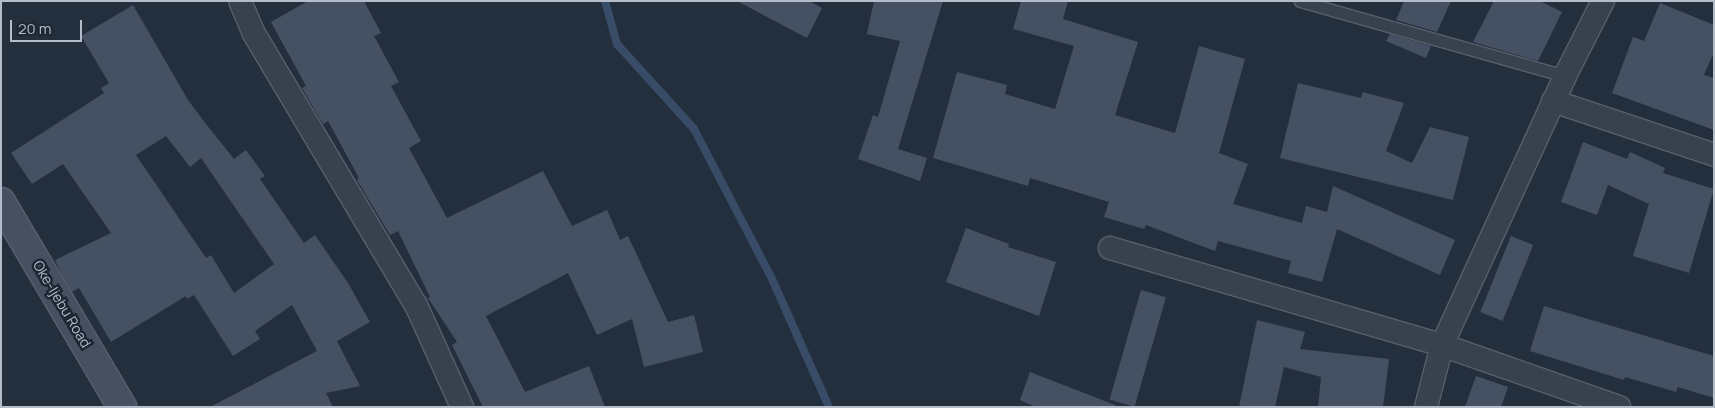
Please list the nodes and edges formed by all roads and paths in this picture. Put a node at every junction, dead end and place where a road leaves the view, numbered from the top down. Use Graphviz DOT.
graph roads {
  1 [pos="240,1"];
  2 [pos="1300,1"];
  3 [pos="1603,1"];
  4 [pos="1565,76"];
  5 [pos="1553,101"];
  6 [pos="1714,155"];
  7 [pos="1,202"];
  8 [pos="1110,248"];
  9 [pos="1442,344"];
  10 [pos="122,407"];
  11 [pos="462,407"];
  12 [pos="1426,407"];
  13 [pos="1619,407"];
  1 -- 11 [label="street"];
  2 -- 4 [label="lane"];
  3 -- 4 [label="street"];
  4 -- 5 [label="street"];
  5 -- 6 [label="street"];
  5 -- 9 [label="street"];
  7 -- 10 [label="main road, Oke-Ijebu Road"];
  8 -- 9 [label="street"];
  9 -- 12 [label="street"];
  9 -- 13 [label="street"];
}
